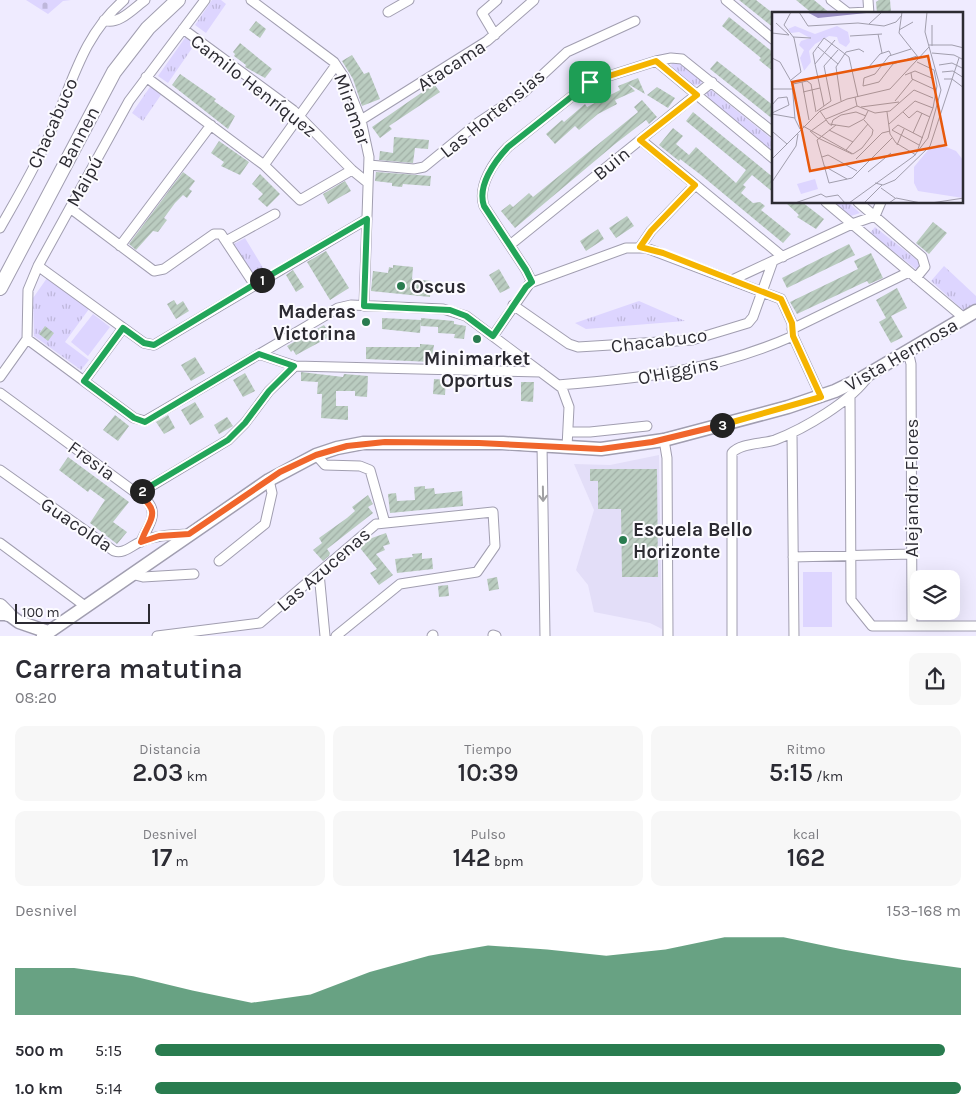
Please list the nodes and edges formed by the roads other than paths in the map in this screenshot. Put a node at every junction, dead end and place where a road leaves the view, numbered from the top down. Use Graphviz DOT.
graph roads {
  1 [pos="124,0"];
  2 [pos="145,0"];
  3 [pos="178,0"];
  4 [pos="205,0"];
  5 [pos="251,0"];
  6 [pos="409,0"];
  7 [pos="497,0"];
  8 [pos="534,0"];
  9 [pos="726,0"];
  10 [pos="831,0"];
  11 [pos="388,12"];
  12 [pos="847,12"];
  13 [pos="104,20"];
  14 [pos="635,21"];
  15 [pos="183,29"];
  16 [pos="495,35"];
  17 [pos="772,38"];
  18 [pos="656,61"];
  19 [pos="336,65"];
  20 [pos="146,77"];
  21 [pos="712,82"];
  22 [pos="697,95"];
  23 [pos="300,116"];
  24 [pos="361,120"];
  25 [pos="210,125"];
  26 [pos="772,130"];
  27 [pos="640,140"];
  28 [pos="772,157"];
  29 [pos="264,165"];
  30 [pos="369,165"];
  31 [pos="352,170"];
  32 [pos="368,183"];
  33 [pos="695,185"];
  34 [pos="828,204"];
  35 [pos="860,204"];
  36 [pos="880,204"];
  37 [pos="70,208"];
  38 [pos="275,214"];
  39 [pos="875,216"];
  40 [pos="367,219"];
  41 [pos="852,224"];
  42 [pos="0,228"];
  43 [pos="226,241"];
  44 [pos="510,245"];
  45 [pos="120,246"];
  46 [pos="640,247"];
  47 [pos="783,257"];
  48 [pos="774,261"];
  49 [pos="38,266"];
  50 [pos="913,275"];
  51 [pos="732,280"];
  52 [pos="532,282"];
  53 [pos="254,284"];
  54 [pos="0,288"];
  55 [pos="762,291"];
  56 [pos="513,305"];
  57 [pos="364,306"];
  58 [pos="976,311"];
  59 [pos="964,318"];
  60 [pos="123,328"];
  61 [pos="793,332"];
  62 [pos="493,336"];
  63 [pos="28,339"];
  64 [pos="908,351"];
  65 [pos="259,354"];
  66 [pos="294,366"];
  67 [pos="541,372"];
  68 [pos="872,372"];
  69 [pos="0,377"];
  70 [pos="84,381"];
  71 [pos="558,385"];
  72 [pos="0,393"];
  73 [pos="821,397"];
  74 [pos="850,398"];
  75 [pos="647,426"];
  76 [pos="568,432"];
  77 [pos="792,433"];
  78 [pos="664,440"];
  79 [pos="542,445"];
  80 [pos="567,447"];
  81 [pos="316,455"];
  82 [pos="0,470"];
  83 [pos="269,480"];
  84 [pos="138,494"];
  85 [pos="385,523"];
  86 [pos="189,534"];
  87 [pos="141,542"];
  88 [pos="0,543"];
  89 [pos="912,554"];
  90 [pos="793,557"];
  91 [pos="850,557"];
  92 [pos="219,561"];
  93 [pos="131,574"];
  94 [pos="194,574"];
  95 [pos="319,574"];
  96 [pos="85,606"];
  97 [pos="7,614"];
  98 [pos="912,626"];
  99 [pos="976,626"];
  100 [pos="45,634"];
  101 [pos="23,636"];
  102 [pos="157,636"];
  103 [pos="325,636"];
  104 [pos="336,636"];
  105 [pos="545,636"];
  106 [pos="668,636"];
  107 [pos="732,636"];
  108 [pos="794,636"];
  1 -- 13 [label="street, Chacabuco"];
  2 -- 13 [label="street"];
  3 -- 54 [label="main road, Bannen"];
  4 -- 15 [label="street, Maipú"];
  5 -- 19 [label="street, Miramar"];
  6 -- 11 [label="street"];
  7 -- 16 [label="street"];
  8 -- 16 [label="street, Atacama"];
  9 -- 17 [label="street"];
  10 -- 12 [label="street"];
  13 -- 42 [label="street, Chacabuco"];
  14 -- 30 [label="street, Las Hortensias"];
  15 -- 20 [label="street, Maipú"];
  15 -- 23 [label="street, Camilo Henríquez"];
  16 -- 24 [label="street, Atacama"];
  18 -- 21 [label="street"];
  18 -- 22 [label="street"];
  18 -- 44 [label="street"];
  19 -- 23 [label="street"];
  19 -- 24 [label="street, Miramar"];
  20 -- 25 [label="street"];
  20 -- 37 [label="street, Maipú"];
  21 -- 22 [label="street, Buin"];
  21 -- 26 [label="street"];
  22 -- 27 [label="street, Buin"];
  22 -- 28 [label="street"];
  23 -- 29 [label="street"];
  23 -- 31 [label="street, Camilo Henríquez"];
  24 -- 30 [label="street, Miramar"];
  25 -- 29 [label="street"];
  25 -- 45 [label="street"];
  27 -- 33 [label="street"];
  27 -- 44 [label="street, Buin"];
  29 -- 31 [label="street"];
  30 -- 32 [label="street, Miramar"];
  31 -- 32 [label="street, Camilo Henríquez"];
  32 -- 40 [label="street, Miramar"];
  33 -- 46 [label="street"];
  33 -- 47 [label="street"];
  34 -- 41 [label="street"];
  35 -- 39 [label="street"];
  36 -- 39 [label="street"];
  37 -- 45 [label="street"];
  37 -- 49 [label="street, Maipú"];
  38 -- 43 [label="street"];
  39 -- 41 [label="street"];
  39 -- 50 [label="street"];
  40 -- 53 [label="street"];
  40 -- 57 [label="street, Miramar"];
  41 -- 47 [label="street"];
  41 -- 50 [label="street"];
  43 -- 45 [label="street"];
  43 -- 53 [label="street"];
  44 -- 52 [label="street"];
  46 -- 51 [label="street"];
  46 -- 52 [label="street"];
  47 -- 48 [label="street"];
  48 -- 51 [label="street"];
  48 -- 55 [label="street, Chacabuco"];
  49 -- 60 [label="street"];
  49 -- 63 [label="street, Maipú"];
  50 -- 59 [label="street"];
  50 -- 61 [label="street, O'Higgins"];
  51 -- 55 [label="street"];
  52 -- 56 [label="street"];
  53 -- 60 [label="street"];
  55 -- 56 [label="street, Chacabuco"];
  55 -- 61 [label="street"];
  56 -- 62 [label="street"];
  57 -- 62 [label="street"];
  57 -- 65 [label="street"];
  58 -- 59 [label="main road, Vista Hermosa"];
  59 -- 64 [label="main road, Vista Hermosa"];
  60 -- 70 [label="street"];
  61 -- 71 [label="street, O'Higgins"];
  61 -- 73 [label="street"];
  62 -- 67 [label="street"];
  63 -- 69 [label="street"];
  63 -- 70 [label="street"];
  64 -- 68 [label="main road, Vista Hermosa"];
  64 -- 89 [label="street, Alejandro Flores"];
  65 -- 66 [label="street"];
  65 -- 70 [label="street"];
  66 -- 67 [label="street"];
  66 -- 84 [label="street"];
  67 -- 71 [label="street"];
  68 -- 73 [label="main road, Vista Hermosa"];
  68 -- 74 [label="street"];
  71 -- 76 [label="street"];
  72 -- 84 [label="street, Fresia"];
  73 -- 78 [label="main road, Vista Hermosa"];
  74 -- 77 [label="street"];
  74 -- 91 [label="street"];
  75 -- 76 [label="street"];
  76 -- 80 [label="street"];
  77 -- 90 [label="street"];
  77 -- 107 [label="street"];
  78 -- 80 [label="main road, Vista Hermosa"];
  78 -- 106 [label="street"];
  79 -- 80 [label="main road, Vista Hermosa"];
  79 -- 81 [label="main road, Vista Hermosa"];
  79 -- 105 [label="street, one-way"];
  81 -- 83 [label="main road, Vista Hermosa"];
  81 -- 85 [label="street"];
  82 -- 87 [label="street, Guacolda"];
  83 -- 86 [label="main road, Vista Hermosa"];
  83 -- 92 [label="street"];
  84 -- 87 [label="street, Fresia"];
  85 -- 95 [label="street, Las Azucenas"];
  85 -- 104 [label="street, Las Azucenas"];
  86 -- 87 [label="street, Guacolda"];
  86 -- 93 [label="main road, Vista Hermosa"];
  88 -- 96 [label="street"];
  89 -- 91 [label="street"];
  89 -- 98 [label="street, Alejandro Flores"];
  90 -- 91 [label="street"];
  90 -- 108 [label="street"];
  91 -- 98 [label="street"];
  93 -- 94 [label="street"];
  93 -- 96 [label="main road, Vista Hermosa"];
  95 -- 102 [label="street, Las Azucenas"];
  95 -- 103 [label="street"];
  96 -- 100 [label="main road, Vista Hermosa"];
  97 -- 100 [label="main road, Vista Hermosa"];
  97 -- 101 [label="main road, Vista Hermosa"];
  98 -- 99 [label="street"];
}
